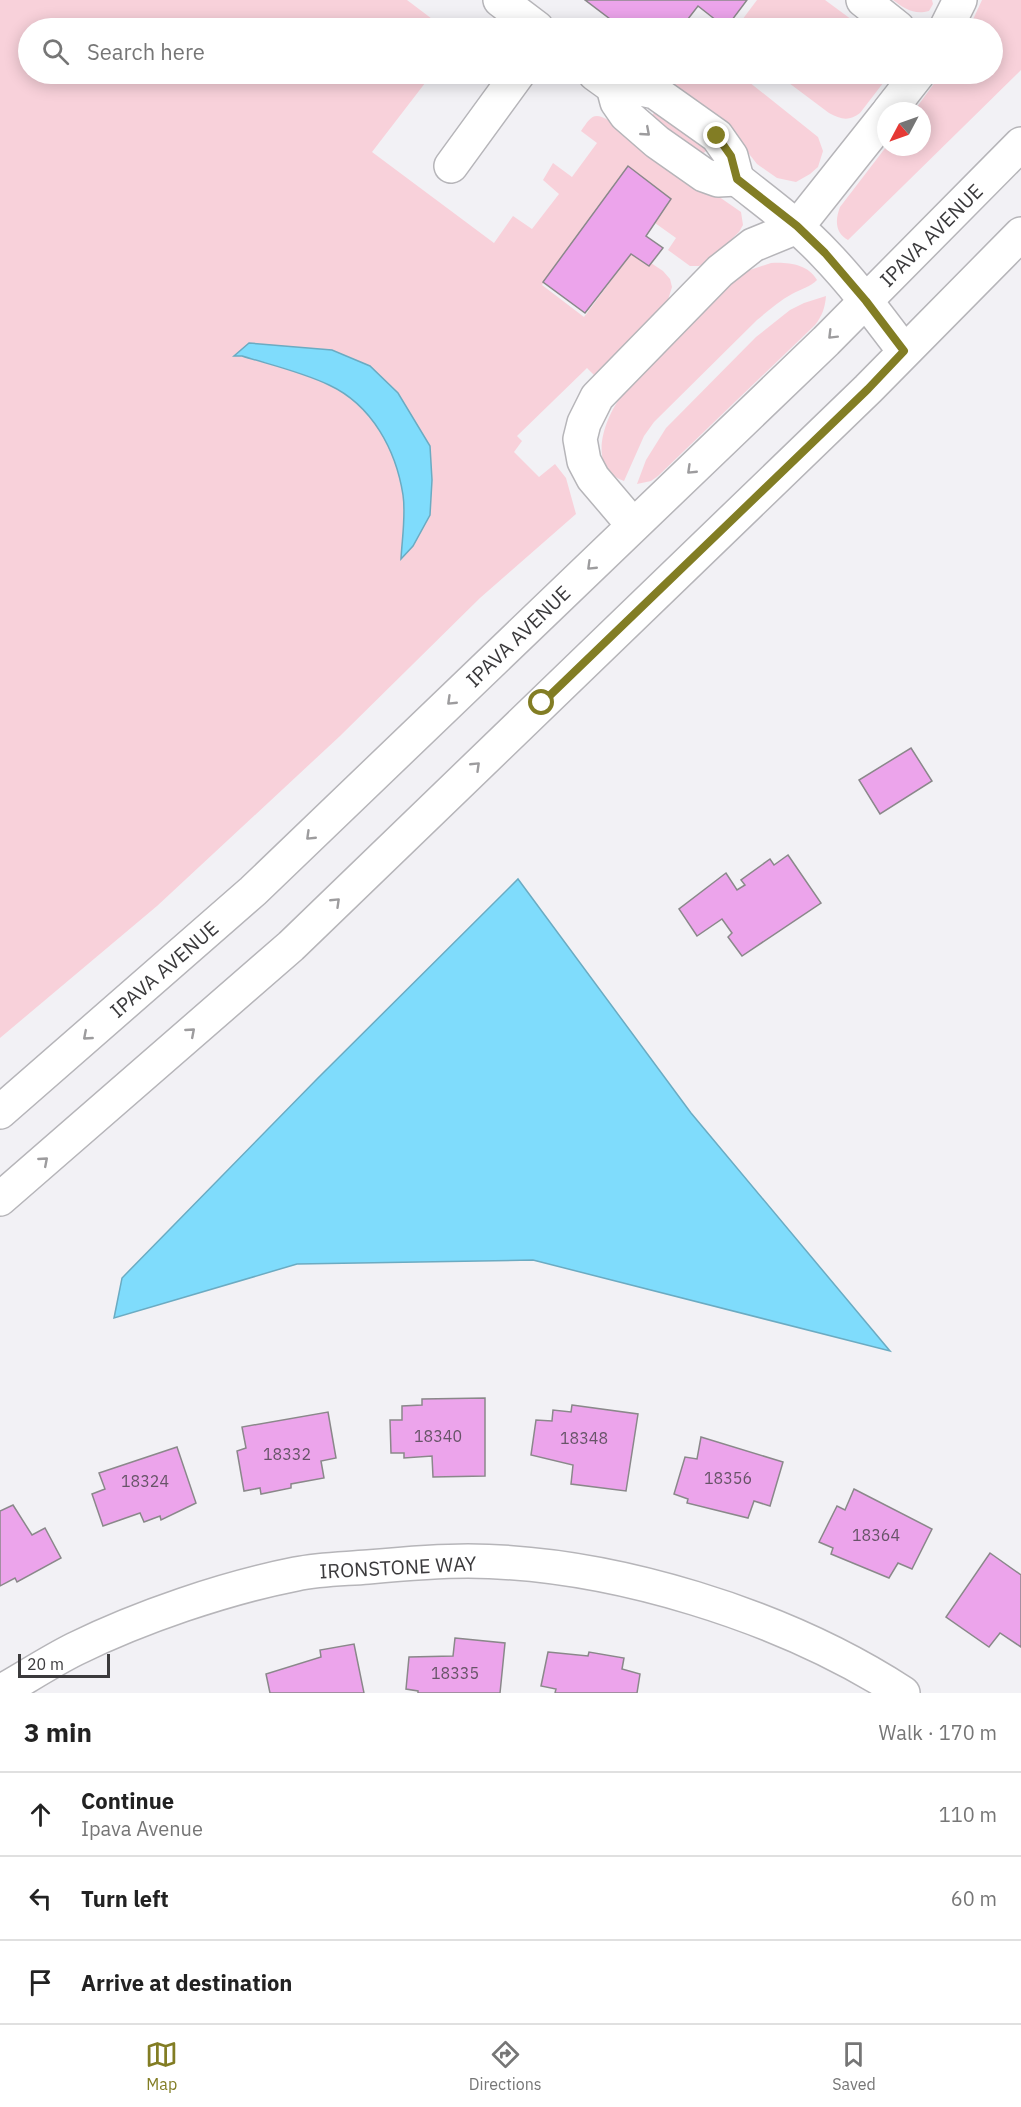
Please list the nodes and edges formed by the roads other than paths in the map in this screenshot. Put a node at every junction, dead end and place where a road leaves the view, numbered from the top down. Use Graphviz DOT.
graph roads {
  1 [pos="501,0"];
  2 [pos="863,0"];
  3 [pos="960,0"];
  4 [pos="524,18"];
  5 [pos="886,18"];
  6 [pos="951,18"];
  7 [pos="511,84"];
  8 [pos="606,84"];
  9 [pos="910,84"];
  10 [pos="896,102"];
  11 [pos="877,126"];
  12 [pos="1021,144"];
  13 [pos="451,166"];
  14 [pos="797,226"];
  15 [pos="1021,234"];
  16 [pos="866,301"];
  17 [pos="904,351"];
  18 [pos="633,525"];
  19 [pos="0,1112"];
  20 [pos="0,1199"];
  21 [pos="0,1692"];
  22 [pos="903,1693"];
  1 -- 4 [label="street"];
  2 -- 5 [label="street"];
  3 -- 6 [label="street"];
  7 -- 13 [label="street"];
  8 -- 14 [label="street"];
  9 -- 10 [label="street"];
  11 -- 14 [label="street"];
  12 -- 16 [label="street, IPAVA AVENUE"];
  14 -- 16 [label="street"];
  14 -- 18 [label="street"];
  15 -- 17 [label="street"];
  16 -- 17 [label="street"];
  16 -- 18 [label="street, IPAVA AVENUE, one-way"];
  20 -- 17 [label="street, one-way"];
  18 -- 19 [label="street, IPAVA AVENUE, one-way"];
  21 -- 22 [label="street, IRONSTONE WAY"];
}
